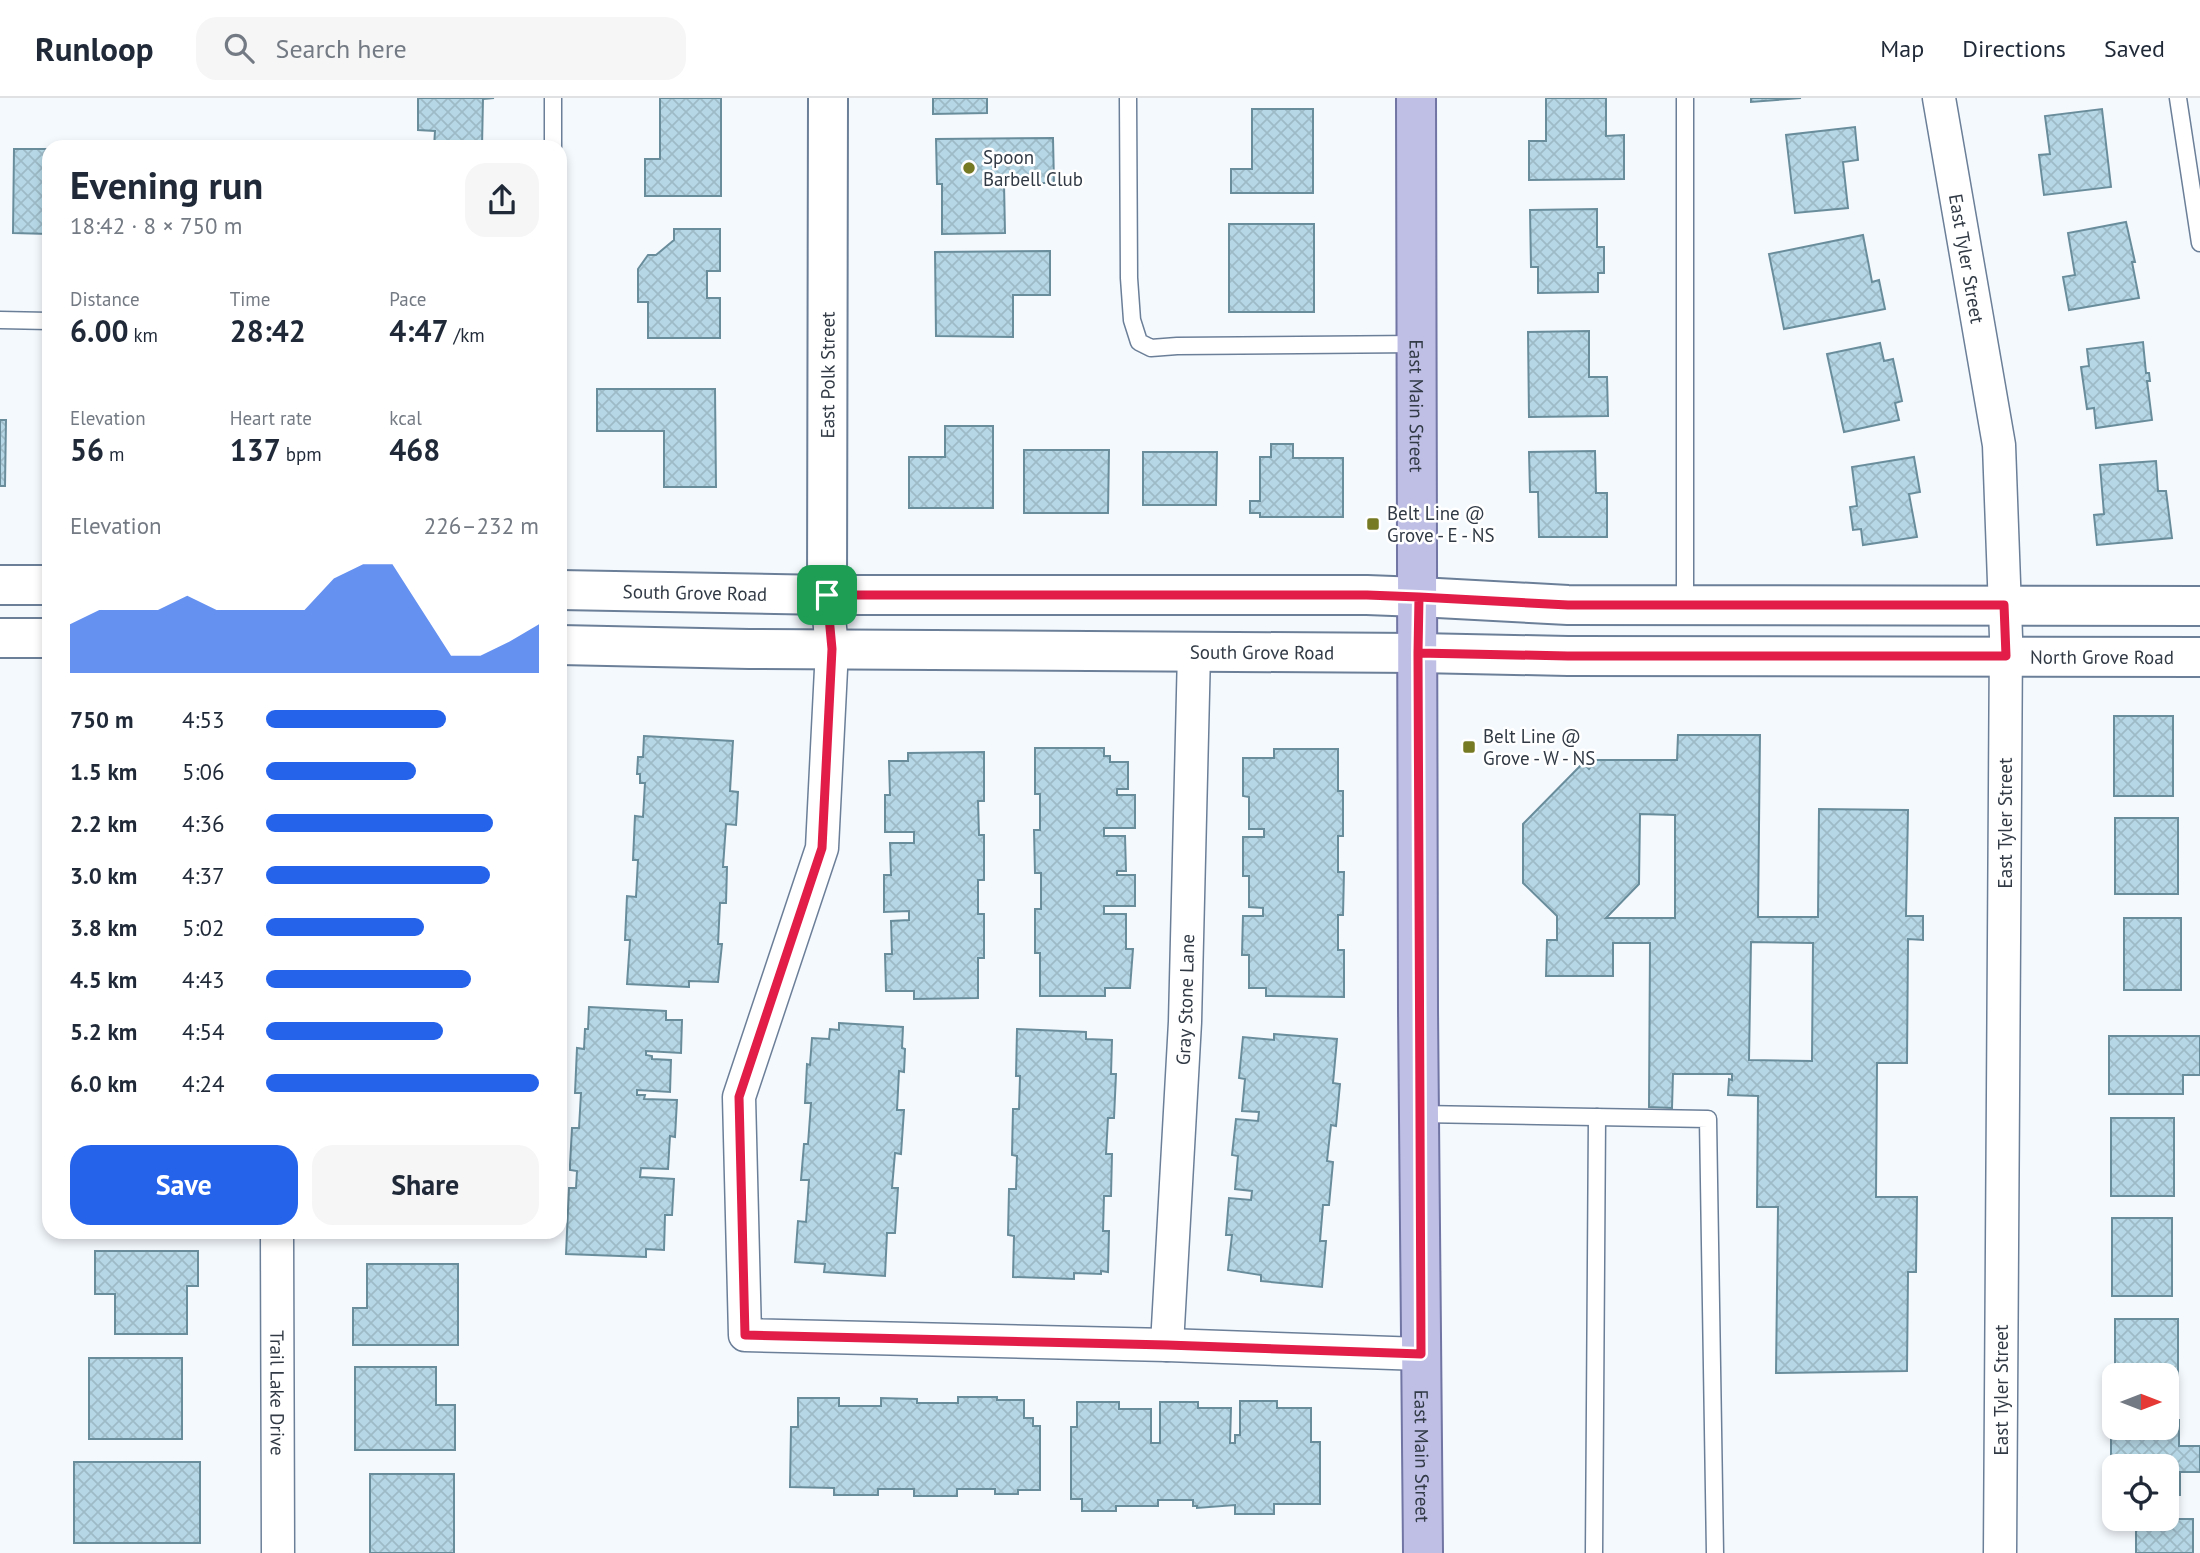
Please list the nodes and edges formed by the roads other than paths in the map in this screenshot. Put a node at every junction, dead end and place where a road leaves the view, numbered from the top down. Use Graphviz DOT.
graph roads {
  1 [pos="553,98"];
  2 [pos="828,98"];
  3 [pos="1128,98"];
  4 [pos="1416,98"];
  5 [pos="1685,98"];
  6 [pos="1939,98"];
  7 [pos="2178,98"];
  8 [pos="553,140"];
  9 [pos="2200,243"];
  10 [pos="0,320"];
  11 [pos="42,321"];
  12 [pos="1418,344"];
  13 [pos="0,585"];
  14 [pos="42,585"];
  15 [pos="567,590"];
  16 [pos="827,595"];
  17 [pos="1419,597"];
  18 [pos="1685,604"];
  19 [pos="2004,605"];
  20 [pos="2200,606"];
  21 [pos="0,638"];
  22 [pos="42,638"];
  23 [pos="567,645"];
  24 [pos="832,649"];
  25 [pos="1194,652"];
  26 [pos="1418,653"];
  27 [pos="2006,656"];
  28 [pos="2200,657"];
  29 [pos="1419,1114"];
  30 [pos="1597,1117"];
  31 [pos="276,1239"];
  32 [pos="1167,1345"];
  33 [pos="1421,1354"];
  34 [pos="278,1553"];
  35 [pos="1423,1553"];
  36 [pos="1594,1553"];
  37 [pos="1715,1553"];
  38 [pos="2000,1553"];
  1 -- 8 [label="lane"];
  2 -- 16 [label="street, East Polk Street"];
  3 -- 12 [label="lane"];
  4 -- 12 [label="main road, East Main Street"];
  5 -- 18 [label="lane"];
  6 -- 19 [label="street, East Tyler Street"];
  7 -- 9 [label="lane"];
  10 -- 11 [label="lane"];
  12 -- 17 [label="main road, East Main Street"];
  13 -- 14 [label="street"];
  15 -- 16 [label="street, South Grove Road"];
  16 -- 17 [label="street, South Grove Road"];
  16 -- 24 [label="street, East Polk Street"];
  17 -- 18 [label="street"];
  17 -- 26 [label="main road, East Main Street"];
  18 -- 19 [label="street"];
  19 -- 20 [label="street"];
  19 -- 27 [label="street, East Tyler Street"];
  21 -- 22 [label="street"];
  23 -- 24 [label="street, South Grove Road"];
  24 -- 25 [label="street, South Grove Road"];
  24 -- 32 [label="street, East Polk Street"];
  25 -- 26 [label="street, South Grove Road"];
  25 -- 32 [label="street, Gray Stone Lane"];
  26 -- 27 [label="street, North Grove Road"];
  26 -- 29 [label="main road, East Main Street"];
  27 -- 28 [label="street, North Grove Road"];
  27 -- 38 [label="street, East Tyler Street"];
  29 -- 30 [label="lane"];
  29 -- 33 [label="main road, East Main Street"];
  30 -- 36 [label="lane"];
  30 -- 37 [label="lane"];
  31 -- 34 [label="street, Trail Lake Drive"];
  32 -- 33 [label="street"];
  33 -- 35 [label="main road, East Main Street"];
}
